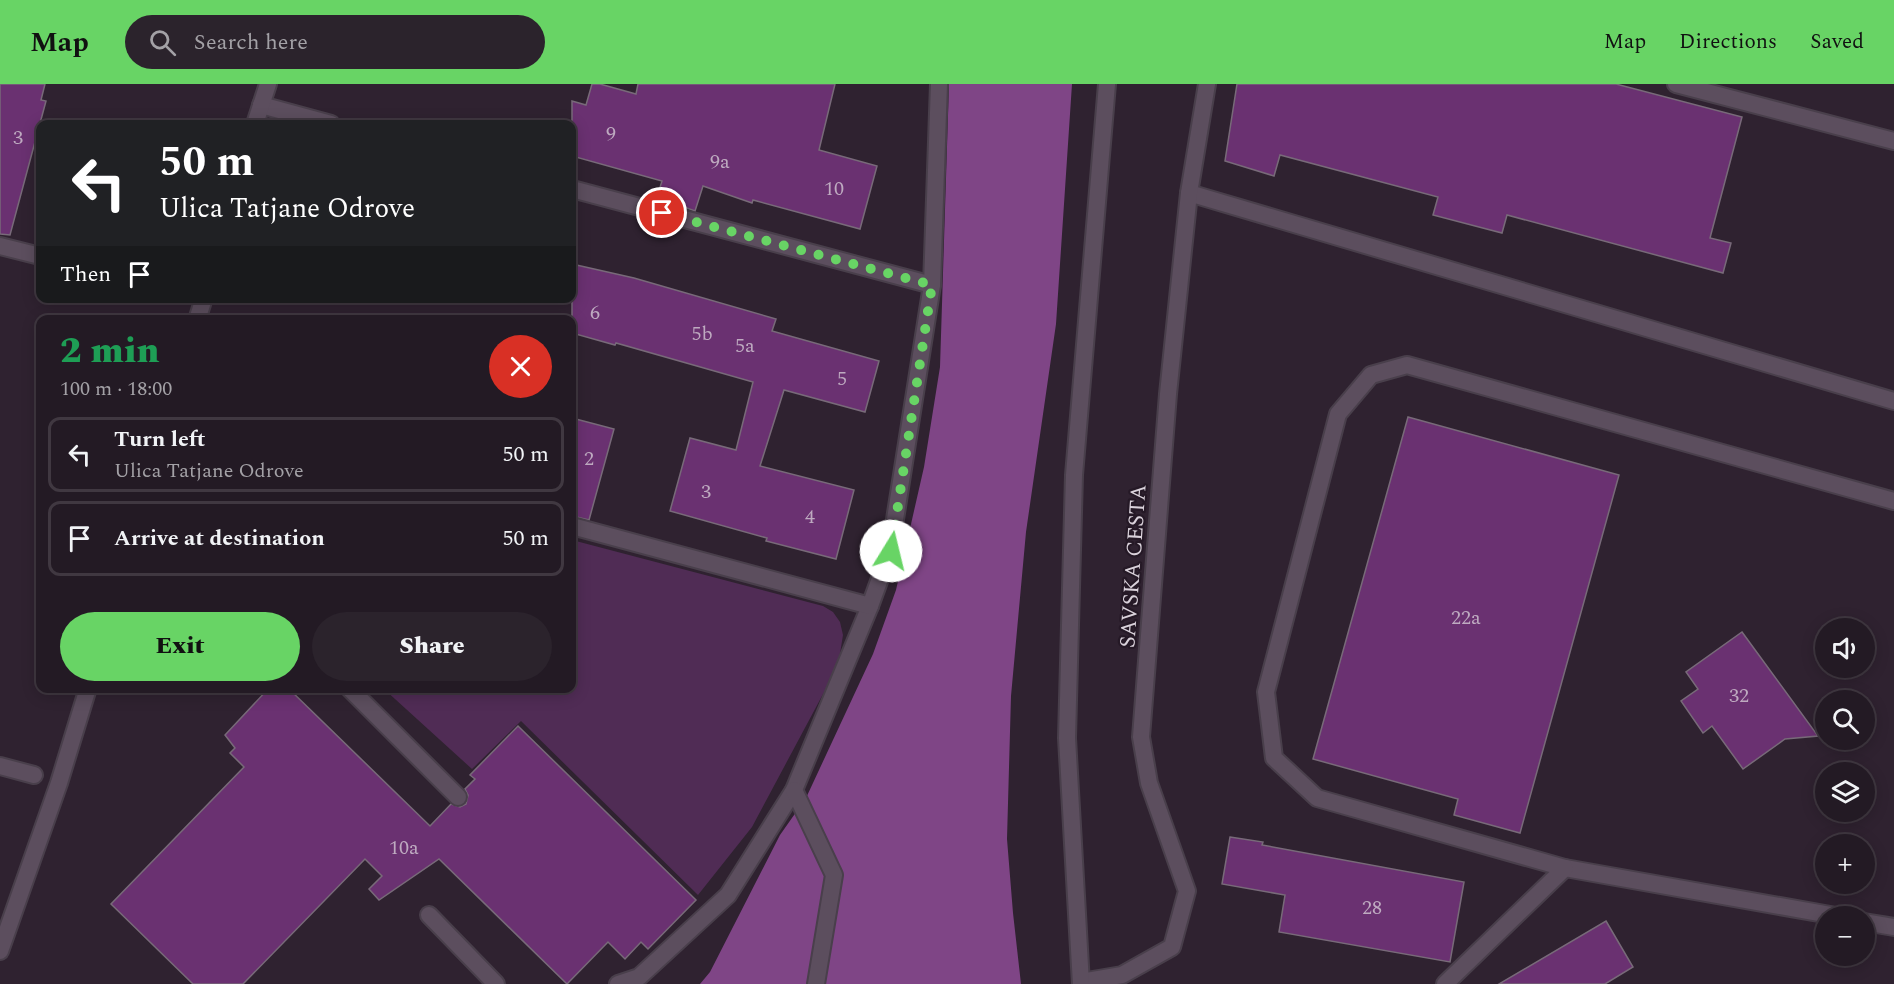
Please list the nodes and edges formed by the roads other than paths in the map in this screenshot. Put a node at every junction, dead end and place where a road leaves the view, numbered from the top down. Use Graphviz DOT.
graph roads {
  1 [pos="268,84"];
  2 [pos="939,84"];
  3 [pos="1107,84"];
  4 [pos="1207,84"];
  5 [pos="1676,84"];
  6 [pos="261,105"];
  7 [pos="256,120"];
  8 [pos="316,120"];
  9 [pos="1894,141"];
  10 [pos="576,190"];
  11 [pos="1189,193"];
  12 [pos="0,246"];
  13 [pos="36,255"];
  14 [pos="932,285"];
  15 [pos="1894,401"];
  16 [pos="1894,501"];
  17 [pos="576,527"];
  18 [pos="870,606"];
  19 [pos="86,693"];
  20 [pos="354,693"];
  21 [pos="0,766"];
  22 [pos="34,775"];
  23 [pos="794,790"];
  24 [pos="458,797"];
  25 [pos="1565,867"];
  26 [pos="1815,912"];
  27 [pos="429,915"];
  28 [pos="1875,924"];
  29 [pos="1894,927"];
  30 [pos="0,951"];
  31 [pos="1081,983"];
  32 [pos="496,984"];
  33 [pos="618,984"];
  34 [pos="816,984"];
  35 [pos="1445,984"];
  1 -- 6 [label="street"];
  2 -- 14 [label="street"];
  3 -- 31 [label="street, SAVSKA CESTA"];
  4 -- 11 [label="street, SAVSKA CESTA"];
  5 -- 9 [label="street"];
  6 -- 7 [label="street"];
  6 -- 8 [label="street"];
  10 -- 14 [label="street"];
  11 -- 15 [label="street"];
  11 -- 31 [label="street, SAVSKA CESTA"];
  12 -- 13 [label="street"];
  14 -- 18 [label="street"];
  16 -- 25 [label="street"];
  17 -- 18 [label="street"];
  18 -- 23 [label="street"];
  19 -- 30 [label="street"];
  20 -- 24 [label="street"];
  21 -- 22 [label="street"];
  23 -- 33 [label="street"];
  23 -- 34 [label="street"];
  25 -- 26 [label="street"];
  25 -- 35 [label="street"];
  27 -- 32 [label="street"];
  28 -- 29 [label="street"];
}
